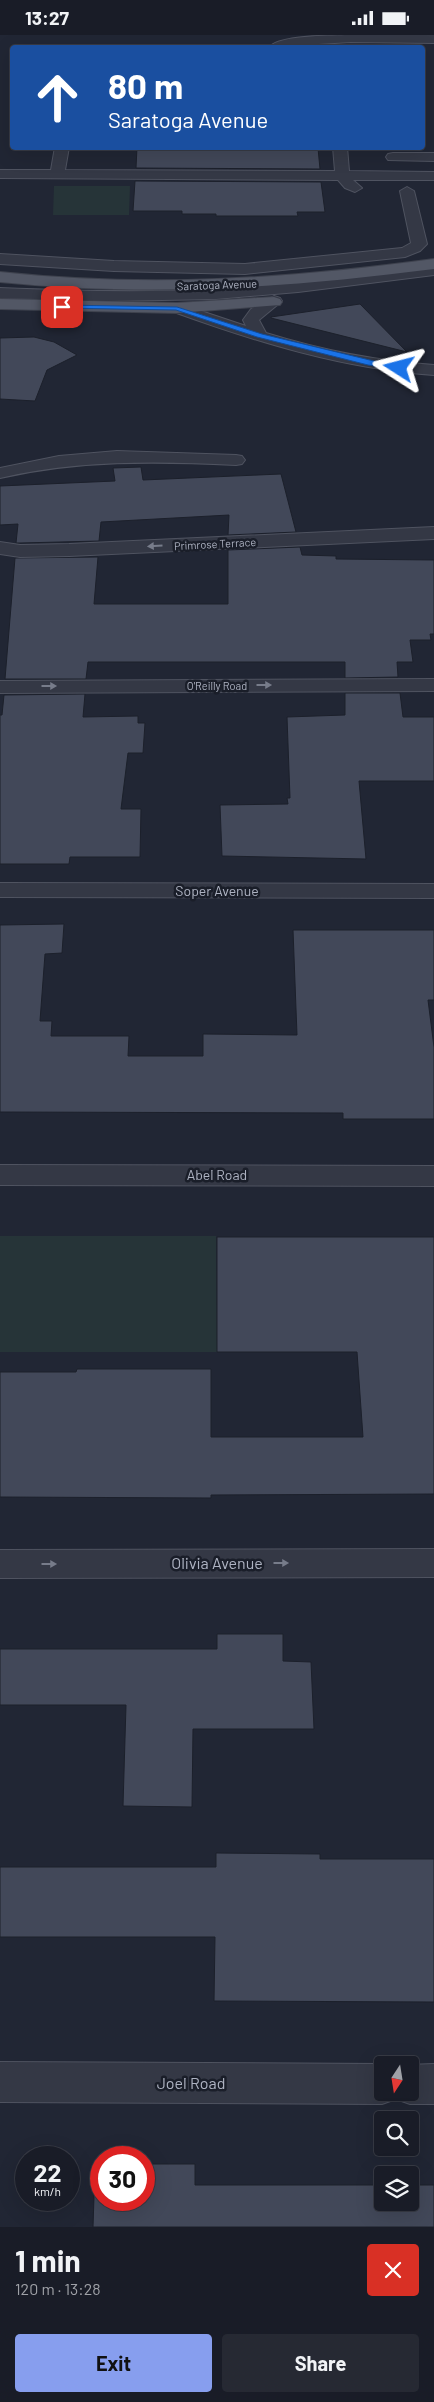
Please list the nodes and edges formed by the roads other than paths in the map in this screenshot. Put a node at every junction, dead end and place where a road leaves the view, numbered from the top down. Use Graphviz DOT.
graph roads {
  1 [pos="434,39"];
  2 [pos="281,45"];
  3 [pos="61,150"];
  4 [pos="340,150"];
  5 [pos="393,157"];
  6 [pos="434,157"];
  7 [pos="94,161"];
  8 [pos="0,174"];
  9 [pos="56,175"];
  10 [pos="154,175"];
  11 [pos="342,176"];
  12 [pos="434,177"];
  13 [pos="371,190"];
  14 [pos="425,191"];
  15 [pos="0,259"];
  16 [pos="434,263"];
  17 [pos="434,270"];
  18 [pos="434,275"];
  19 [pos="0,277"];
  20 [pos="434,281"];
  21 [pos="0,293"];
  22 [pos="0,297"];
  23 [pos="274,301"];
  24 [pos="0,304"];
  25 [pos="177,309"];
  26 [pos="260,336"];
  27 [pos="434,370"];
  28 [pos="236,460"];
  29 [pos="0,473"];
  30 [pos="432,533"];
  31 [pos="0,537"];
  32 [pos="0,548"];
  33 [pos="434,685"];
  34 [pos="0,687"];
  35 [pos="0,890"];
  36 [pos="434,891"];
  37 [pos="0,1175"];
  38 [pos="434,1176"];
  39 [pos="0,1563"];
  40 [pos="434,1563"];
  41 [pos="0,2082"];
  42 [pos="374,2084"];
  43 [pos="419,2084"];
  44 [pos="434,2084"];
  1 -- 2 [label="street"];
  3 -- 9 [label="street"];
  4 -- 11 [label="street"];
  5 -- 6 [label="street"];
  7 -- 10 [label="street"];
  8 -- 9 [label="street"];
  9 -- 10 [label="street"];
  10 -- 11 [label="street"];
  11 -- 12 [label="street"];
  11 -- 13 [label="street"];
  14 -- 15 [label="street"];
  16 -- 19 [label="main road, Saratoga Avenue"];
  17 -- 21 [label="street"];
  18 -- 22 [label="street"];
  20 -- 23 [label="main road, Saratoga Avenue"];
  23 -- 25 [label="main road, Saratoga Avenue"];
  23 -- 26 [label="street"];
  24 -- 25 [label="main road, Saratoga Avenue"];
  25 -- 26 [label="street"];
  26 -- 27 [label="street"];
  28 -- 29 [label="street"];
  30 -- 31 [label="street, Primrose Terrace"];
  30 -- 32 [label="street, Primrose Terrace, one-way"];
  34 -- 33 [label="street, O'Reilly Road, one-way"];
  35 -- 36 [label="street, Soper Avenue"];
  37 -- 38 [label="street, Abel Road"];
  39 -- 40 [label="street, Olivia Avenue, one-way"];
  41 -- 42 [label="street, Joel Road"];
  43 -- 44 [label="street"];
}
